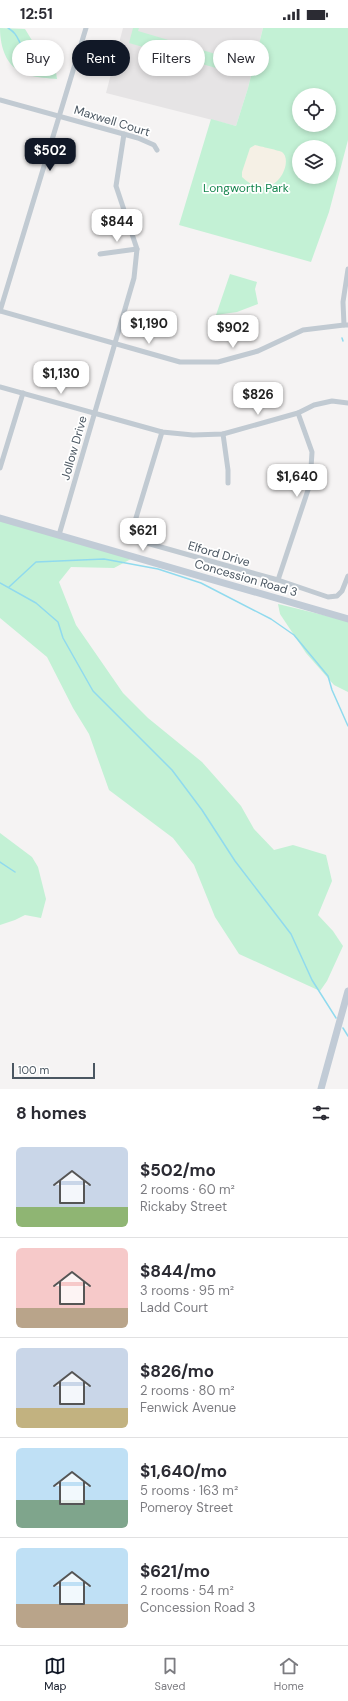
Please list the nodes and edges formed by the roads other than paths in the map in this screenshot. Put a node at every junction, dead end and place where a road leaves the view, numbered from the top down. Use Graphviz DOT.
graph roads {
  1 [pos="86,28"];
  2 [pos="0,100"];
  3 [pos="58,116"];
  4 [pos="124,134"];
  5 [pos="157,150"];
  6 [pos="137,249"];
  7 [pos="100,254"];
  8 [pos="348,269"];
  9 [pos="0,311"];
  10 [pos="346,325"];
  11 [pos="114,344"];
  12 [pos="0,387"];
  13 [pos="23,394"];
  14 [pos="348,403"];
  15 [pos="94,412"];
  16 [pos="298,414"];
  17 [pos="162,432"];
  18 [pos="223,434"];
  19 [pos="0,468"];
  20 [pos="228,483"];
  21 [pos="0,518"];
  22 [pos="59,535"];
  23 [pos="348,576"];
  24 [pos="278,580"];
  25 [pos="348,619"];
  26 [pos="348,991"];
  27 [pos="321,1089"];
  1 -- 3 [label="street"];
  2 -- 3 [label="street, Maxwell Court"];
  3 -- 4 [label="street, Maxwell Court"];
  3 -- 9 [label="street"];
  4 -- 5 [label="street, Maxwell Court"];
  4 -- 6 [label="street, Jollow Drive"];
  6 -- 7 [label="street"];
  6 -- 11 [label="street, Jollow Drive"];
  8 -- 10 [label="street"];
  9 -- 11 [label="street"];
  10 -- 11 [label="street"];
  11 -- 15 [label="street, Jollow Drive"];
  12 -- 13 [label="street"];
  13 -- 15 [label="street"];
  13 -- 19 [label="street"];
  14 -- 16 [label="street"];
  15 -- 17 [label="street"];
  15 -- 22 [label="street, Jollow Drive"];
  16 -- 18 [label="street"];
  16 -- 24 [label="street"];
  17 -- 18 [label="street"];
  17 -- 24 [label="street, Elford Drive"];
  18 -- 20 [label="street"];
  21 -- 22 [label="street, Concession Road 3"];
  22 -- 25 [label="street, Concession Road 3"];
  23 -- 24 [label="street, Elford Drive"];
  26 -- 27 [label="street"];
}
